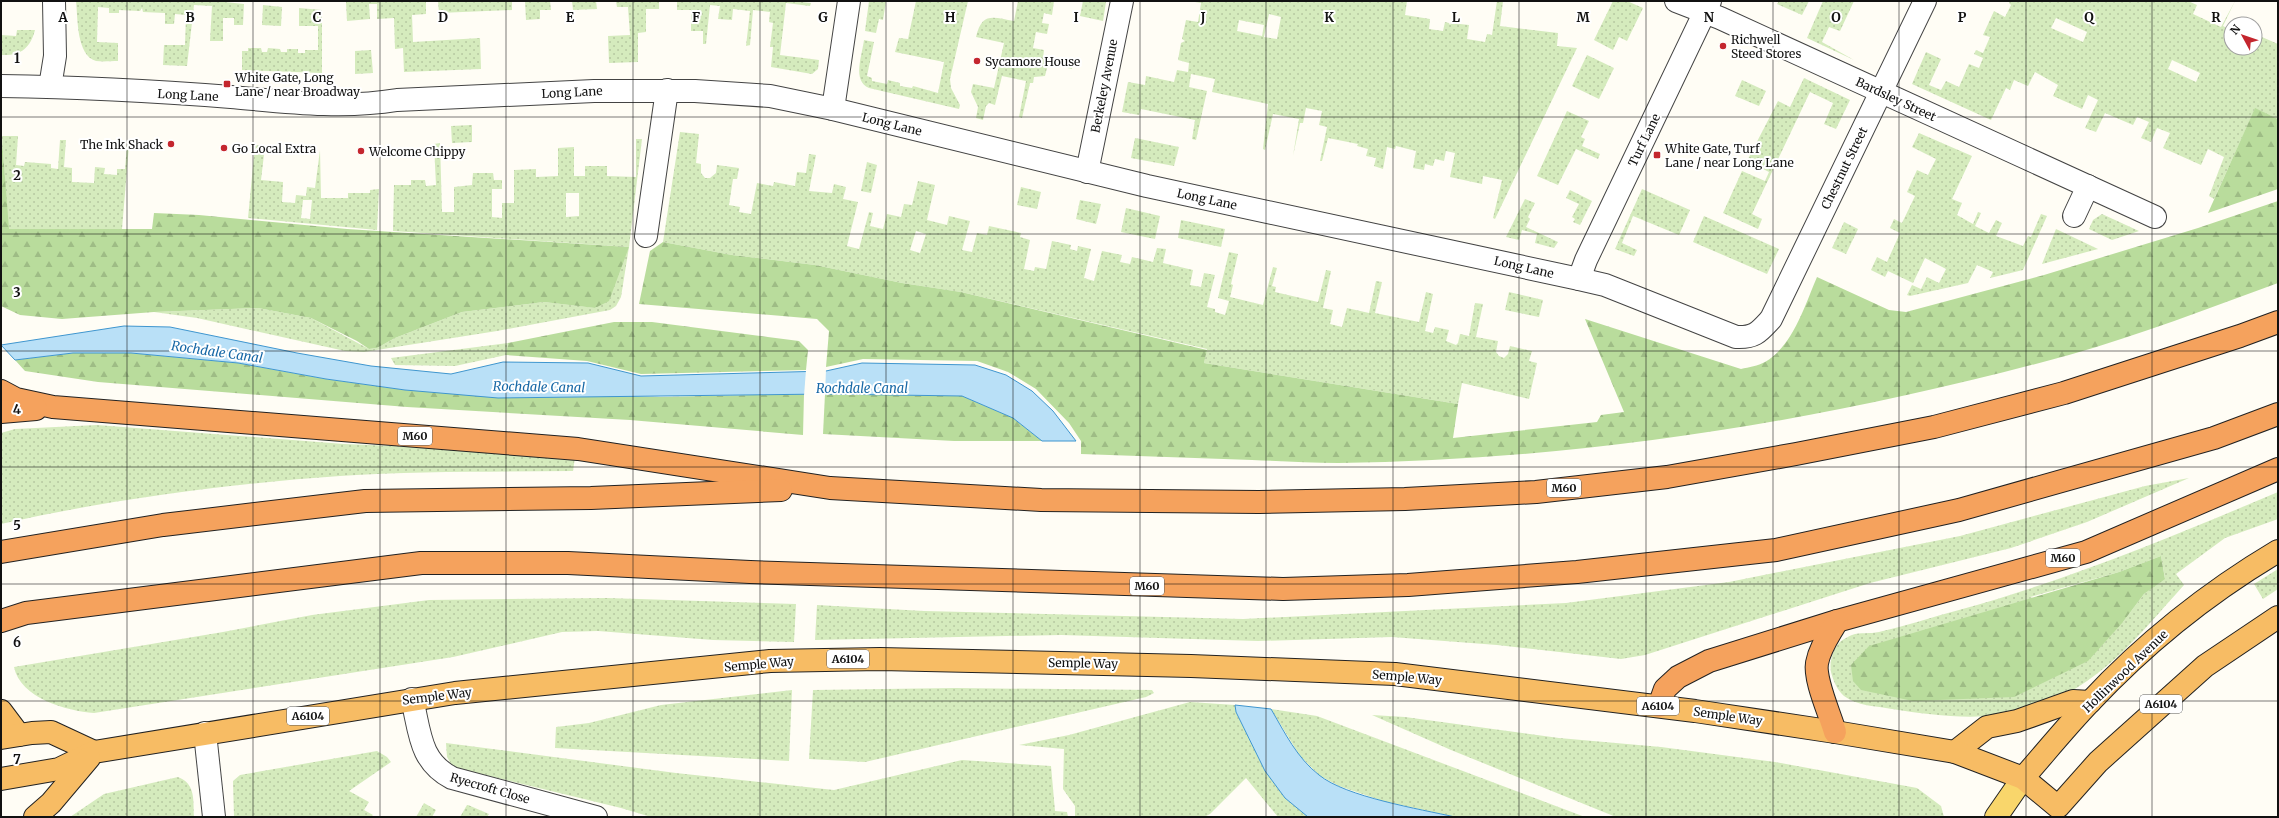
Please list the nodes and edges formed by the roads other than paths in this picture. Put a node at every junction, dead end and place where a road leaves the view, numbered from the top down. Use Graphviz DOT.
graph roads {
  1 [pos="54,1"];
  2 [pos="849,1"];
  3 [pos="1122,1"];
  4 [pos="1676,1"];
  5 [pos="1925,1"];
  6 [pos="1708,7"];
  7 [pos="1,86"];
  8 [pos="50,87"];
  9 [pos="667,90"];
  10 [pos="1881,92"];
  11 [pos="833,109"];
  12 [pos="1087,172"];
  13 [pos="2088,186"];
  14 [pos="2074,216"];
  15 [pos="2155,217"];
  16 [pos="646,236"];
  17 [pos="1579,279"];
  18 [pos="2278,322"];
  19 [pos="1758,332"];
  20 [pos="1,391"];
  21 [pos="53,407"];
  22 [pos="1,412"];
  23 [pos="2278,414"];
  24 [pos="2278,469"];
  25 [pos="830,488"];
  26 [pos="2278,551"];
  27 [pos="1,552"];
  28 [pos="2278,617"];
  29 [pos="1,621"];
  30 [pos="1838,621"];
  31 [pos="412,699"];
  32 [pos="2090,702"];
  33 [pos="1659,706"];
  34 [pos="1,711"];
  35 [pos="1836,732"];
  36 [pos="205,733"];
  37 [pos="10,737"];
  38 [pos="94,752"];
  39 [pos="1955,752"];
  40 [pos="2023,778"];
  41 [pos="1,779"];
  42 [pos="2054,812"];
  43 [pos="571,814"];
  44 [pos="36,817"];
  45 [pos="214,817"];
  46 [pos="596,817"];
  47 [pos="1996,817"];
  1 -- 8 [label="street"];
  2 -- 11 [label="street"];
  3 -- 12 [label="street, Berkeley Avenue"];
  4 -- 6 [label="street, Bardsley Street"];
  5 -- 10 [label="street, Chestnut Street"];
  6 -- 10 [label="street, Bardsley Street"];
  6 -- 17 [label="street, Turf Lane"];
  7 -- 8 [label="street, Long Lane"];
  8 -- 9 [label="street, Long Lane"];
  9 -- 11 [label="street, Long Lane"];
  9 -- 16 [label="street"];
  10 -- 13 [label="street, Bardsley Street"];
  10 -- 19 [label="street, Chestnut Street"];
  11 -- 12 [label="street, Long Lane"];
  12 -- 17 [label="street, Long Lane"];
  13 -- 14 [label="street"];
  13 -- 15 [label="street, Bardsley Street"];
  17 -- 19 [label="street, Long Lane"];
  18 -- 25 [label="highway, M60"];
  20 -- 21 [label="highway, M60"];
  21 -- 22 [label="highway, M60"];
  21 -- 25 [label="highway, M60"];
  23 -- 29 [label="highway, M60"];
  24 -- 30 [label="highway, M60"];
  25 -- 27 [label="highway, M60"];
  26 -- 32 [label="highway, Hollinwood Avenue"];
  28 -- 42 [label="highway, A6104"];
  30 -- 33 [label="highway, M60"];
  30 -- 35 [label="highway"];
  31 -- 33 [label="highway, Semple Way / A6104"];
  31 -- 36 [label="highway, Semple Way / A6104"];
  31 -- 43 [label="street, Ryecroft Close"];
  32 -- 39 [label="highway"];
  32 -- 40 [label="highway, Hollinwood Avenue"];
  33 -- 35 [label="highway, Semple Way / A6104"];
  34 -- 37 [label="highway"];
  35 -- 39 [label="highway, Semple Way / A6104"];
  36 -- 38 [label="highway, Semple Way / A6104"];
  36 -- 45 [label="street"];
  37 -- 38 [label="highway"];
  38 -- 41 [label="highway, A6104"];
  38 -- 44 [label="highway"];
  39 -- 40 [label="highway, Semple Way / A6104"];
  40 -- 42 [label="highway, Semple Way / A6104"];
  40 -- 47 [label="main road, Hollinwood Avenue"];
  43 -- 46 [label="street, Ryecroft Close"];
}
